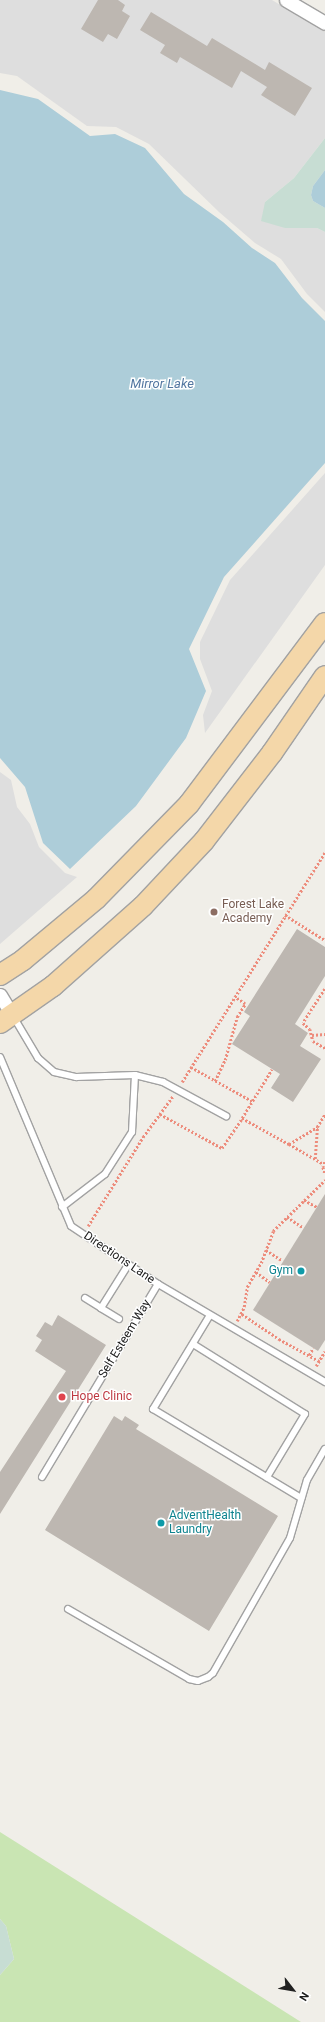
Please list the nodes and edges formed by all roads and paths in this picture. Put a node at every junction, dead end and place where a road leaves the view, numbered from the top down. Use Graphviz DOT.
graph roads {
  1 [pos="286,0"];
  2 [pos="323,18"];
  3 [pos="325,623"];
  4 [pos="325,676"];
  5 [pos="325,852"];
  6 [pos="285,915"];
  7 [pos="325,940"];
  8 [pos="0,975"];
  9 [pos="325,989"];
  10 [pos="0,995"];
  11 [pos="235,996"];
  12 [pos="6,1019"];
  13 [pos="325,1034"];
  14 [pos="312,1035"];
  15 [pos="325,1048"];
  16 [pos="0,1057"];
  17 [pos="191,1066"];
  18 [pos="272,1069"];
  19 [pos="135,1075"];
  20 [pos="215,1081"];
  21 [pos="182,1082"];
  22 [pos="173,1096"];
  23 [pos="252,1101"];
  24 [pos="160,1114"];
  25 [pos="325,1114"];
  26 [pos="226,1116"];
  27 [pos="242,1118"];
  28 [pos="317,1128"];
  29 [pos="289,1144"];
  30 [pos="314,1159"];
  31 [pos="324,1163"];
  32 [pos="325,1173"];
  33 [pos="325,1180"];
  34 [pos="304,1200"];
  35 [pos="62,1207"];
  36 [pos="317,1207"];
  37 [pos="287,1217"];
  38 [pos="304,1228"];
  39 [pos="87,1229"];
  40 [pos="266,1250"];
  41 [pos="283,1261"];
  42 [pos="128,1264"];
  43 [pos="256,1272"];
  44 [pos="270,1282"];
  45 [pos="158,1284"];
  46 [pos="85,1298"];
  47 [pos="101,1308"];
  48 [pos="242,1314"];
  49 [pos="210,1315"];
  50 [pos="119,1318"];
  51 [pos="232,1328"];
  52 [pos="193,1344"];
  53 [pos="313,1348"];
  54 [pos="325,1351"];
  55 [pos="309,1355"];
  56 [pos="319,1361"];
  57 [pos="310,1374"];
  58 [pos="325,1382"];
  59 [pos="325,1449"];
  60 [pos="42,1477"];
  61 [pos="267,1477"];
  62 [pos="301,1498"];
  63 [pos="68,1609"];
  1 -- 2 [label="street"];
  3 -- 8 [label="main road"];
  4 -- 12 [label="main road"];
  5 -- 6 [label="path"];
  6 -- 7 [label="path"];
  6 -- 11 [label="path"];
  9 -- 14 [label="path"];
  10 -- 12 [label="street"];
  11 -- 17 [label="path"];
  11 -- 20 [label="path"];
  12 -- 19 [label="lane"];
  13 -- 14 [label="path"];
  14 -- 15 [label="path"];
  16 -- 35 [label="lane, Directions Lane"];
  17 -- 20 [label="path"];
  17 -- 21 [label="path"];
  18 -- 23 [label="path"];
  19 -- 26 [label="lane"];
  19 -- 35 [label="lane"];
  20 -- 23 [label="path"];
  22 -- 24 [label="path"];
  23 -- 27 [label="path"];
  24 -- 27 [label="path"];
  24 -- 39 [label="path"];
  25 -- 28 [label="path"];
  27 -- 29 [label="path"];
  28 -- 29 [label="path"];
  28 -- 30 [label="path"];
  29 -- 30 [label="path"];
  30 -- 31 [label="path"];
  31 -- 32 [label="path"];
  33 -- 34 [label="path"];
  34 -- 36 [label="path"];
  34 -- 37 [label="path"];
  35 -- 42 [label="lane, Directions Lane"];
  37 -- 38 [label="path"];
  37 -- 40 [label="path"];
  40 -- 41 [label="path"];
  40 -- 43 [label="path"];
  42 -- 45 [label="lane, Directions Lane"];
  42 -- 47 [label="lane"];
  43 -- 44 [label="path"];
  43 -- 48 [label="path"];
  45 -- 49 [label="lane, Directions Lane"];
  45 -- 60 [label="lane, Self Esteem Way"];
  46 -- 47 [label="lane"];
  47 -- 50 [label="lane"];
  48 -- 51 [label="path"];
  48 -- 55 [label="path"];
  49 -- 51 [label="lane, Directions Lane"];
  49 -- 52 [label="lane"];
  51 -- 57 [label="lane, Directions Lane"];
  52 -- 61 [label="lane"];
  52 -- 61 [label="lane"];
  53 -- 55 [label="path"];
  54 -- 56 [label="path"];
  55 -- 56 [label="path"];
  56 -- 57 [label="path"];
  57 -- 58 [label="lane, Directions Lane"];
  59 -- 62 [label="lane"];
  61 -- 62 [label="lane"];
  62 -- 63 [label="lane"];
}
